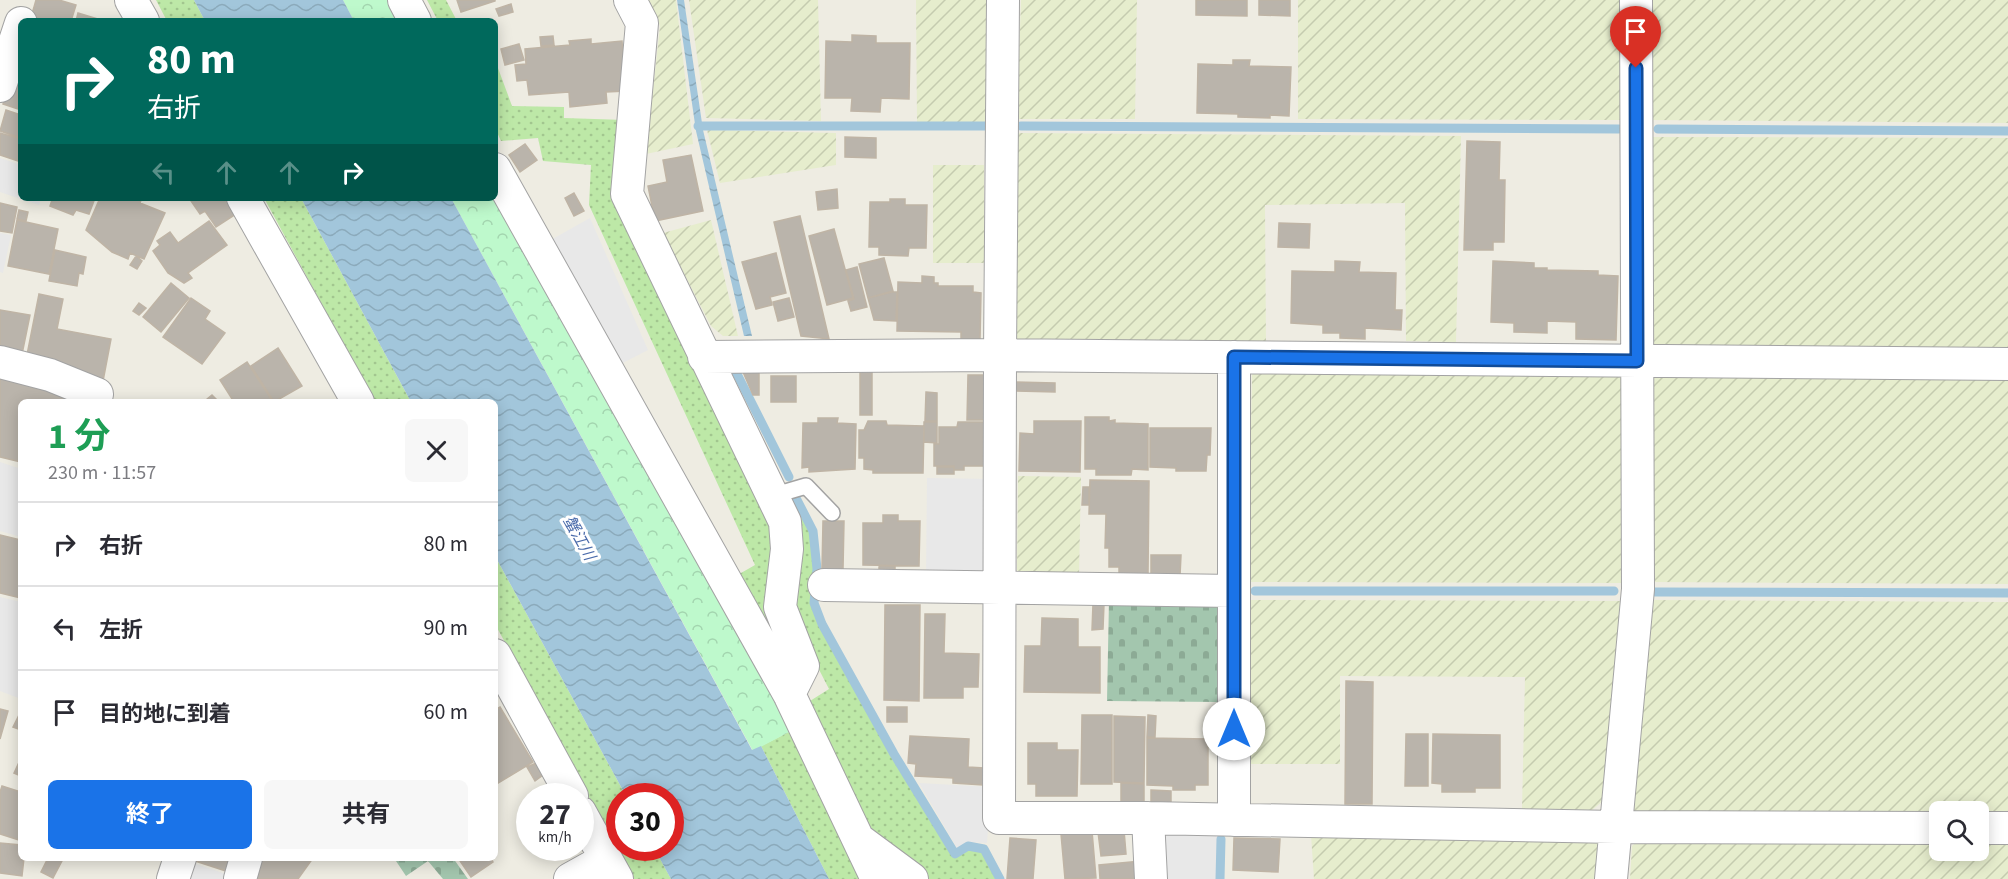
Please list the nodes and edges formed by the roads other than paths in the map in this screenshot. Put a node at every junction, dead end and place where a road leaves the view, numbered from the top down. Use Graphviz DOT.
graph roads {
  1 [pos="30,0"];
  2 [pos="131,0"];
  3 [pos="404,0"];
  4 [pos="630,0"];
  5 [pos="1003,0"];
  6 [pos="1636,0"];
  7 [pos="23,18"];
  8 [pos="140,18"];
  9 [pos="413,18"];
  10 [pos="18,31"];
  11 [pos="0,86"];
  12 [pos="498,174"];
  13 [pos="245,201"];
  14 [pos="1000,355"];
  15 [pos="704,357"];
  16 [pos="1234,357"];
  17 [pos="1637,361"];
  18 [pos="0,362"];
  19 [pos="2008,364"];
  20 [pos="96,399"];
  21 [pos="356,399"];
  22 [pos="772,496"];
  23 [pos="832,513"];
  24 [pos="824,585"];
  25 [pos="1001,588"];
  26 [pos="1234,591"];
  27 [pos="498,660"];
  28 [pos="789,694"];
  29 [pos="565,783"];
  30 [pos="1148,818"];
  31 [pos="1234,820"];
  32 [pos="1616,827"];
  33 [pos="1929,828"];
  34 [pos="1989,828"];
  35 [pos="2008,828"];
  36 [pos="594,837"];
  37 [pos="858,839"];
  38 [pos="179,861"];
  39 [pos="245,861"];
  40 [pos="612,869"];
  41 [pos="173,879"];
  42 [pos="240,879"];
  43 [pos="570,879"];
  44 [pos="877,879"];
  45 [pos="912,879"];
  46 [pos="1151,879"];
  47 [pos="1611,879"];
  1 -- 7 [label="street"];
  2 -- 8 [label="street"];
  3 -- 9 [label="street"];
  4 -- 15 [label="street"];
  5 -- 14 [label="street"];
  6 -- 17 [label="street"];
  10 -- 11 [label="street"];
  12 -- 28 [label="street"];
  13 -- 21 [label="street"];
  14 -- 15 [label="street"];
  14 -- 16 [label="street"];
  14 -- 25 [label="street"];
  15 -- 22 [label="street"];
  16 -- 17 [label="street"];
  16 -- 26 [label="street"];
  17 -- 19 [label="street"];
  17 -- 32 [label="street"];
  18 -- 20 [label="street"];
  22 -- 23 [label="lane"];
  22 -- 28 [label="street"];
  24 -- 25 [label="street"];
  25 -- 26 [label="street"];
  25 -- 30 [label="street"];
  26 -- 31 [label="street"];
  27 -- 29 [label="street"];
  28 -- 37 [label="street"];
  30 -- 31 [label="street"];
  30 -- 46 [label="street"];
  31 -- 32 [label="street"];
  32 -- 33 [label="street"];
  32 -- 47 [label="street"];
  34 -- 35 [label="street"];
  36 -- 40 [label="street"];
  37 -- 44 [label="street"];
  37 -- 45 [label="street"];
  38 -- 41 [label="street"];
  39 -- 42 [label="street"];
  40 -- 43 [label="street"];
}
